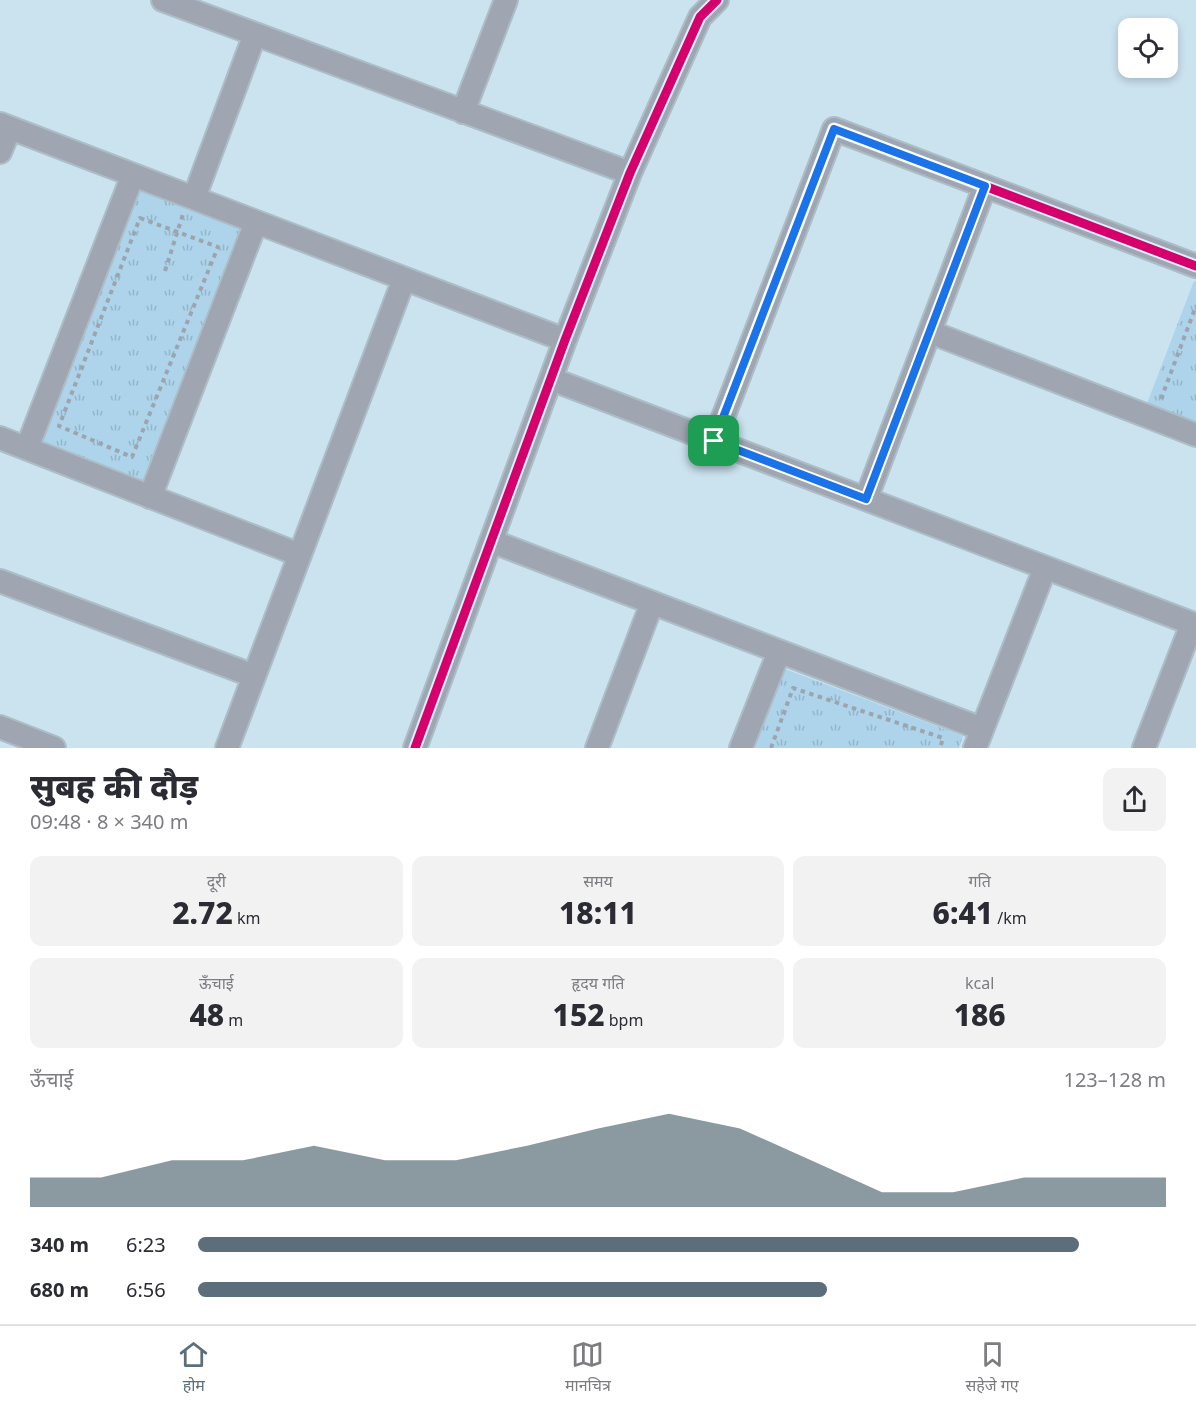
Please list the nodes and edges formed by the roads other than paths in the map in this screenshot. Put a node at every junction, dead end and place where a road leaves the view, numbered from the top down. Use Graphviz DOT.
graph roads {
  1 [pos="163,0"];
  2 [pos="506,0"];
  3 [pos="717,0"];
  4 [pos="255,34"];
  5 [pos="463,111"];
  6 [pos="5,126"];
  7 [pos="0,152"];
  8 [pos="630,173"];
  9 [pos="133,175"];
  10 [pos="985,186"];
  11 [pos="192,197"];
  12 [pos="256,222"];
  13 [pos="1196,266"];
  14 [pos="404,279"];
  15 [pos="930,332"];
  16 [pos="565,340"];
  17 [pos="551,379"];
  18 [pos="1196,435"];
  19 [pos="0,438"];
  20 [pos="714,441"];
  21 [pos="27,448"];
  22 [pos="150,497"];
  23 [pos="866,499"];
  24 [pos="491,541"];
  25 [pos="300,555"];
  26 [pos="1045,568"];
  27 [pos="0,580"];
  28 [pos="652,603"];
  29 [pos="1194,624"];
  30 [pos="779,652"];
  31 [pos="254,676"];
  32 [pos="0,728"];
  33 [pos="979,739"];
  34 [pos="54,748"];
  35 [pos="227,748"];
  36 [pos="415,748"];
  37 [pos="597,748"];
  38 [pos="741,748"];
  39 [pos="1144,748"];
  1 -- 4 [label="street"];
  2 -- 5 [label="street"];
  3 -- 8 [label="street"];
  4 -- 5 [label="street"];
  4 -- 11 [label="street"];
  5 -- 8 [label="street"];
  6 -- 7 [label="street"];
  6 -- 9 [label="street"];
  8 -- 16 [label="street"];
  9 -- 11 [label="street"];
  9 -- 21 [label="street"];
  10 -- 13 [label="street"];
  10 -- 15 [label="street"];
  10 -- 20 [label="street"];
  11 -- 12 [label="street"];
  12 -- 14 [label="street"];
  12 -- 22 [label="street"];
  14 -- 16 [label="street"];
  14 -- 25 [label="street"];
  15 -- 18 [label="street"];
  15 -- 23 [label="street"];
  16 -- 17 [label="street"];
  17 -- 20 [label="street"];
  17 -- 24 [label="street"];
  19 -- 21 [label="street"];
  20 -- 23 [label="street"];
  21 -- 22 [label="street"];
  22 -- 25 [label="street"];
  23 -- 26 [label="street"];
  24 -- 28 [label="street"];
  24 -- 36 [label="street"];
  25 -- 31 [label="street"];
  26 -- 29 [label="street"];
  26 -- 33 [label="street"];
  27 -- 31 [label="street"];
  28 -- 30 [label="street"];
  28 -- 37 [label="street"];
  29 -- 39 [label="street"];
  30 -- 33 [label="street"];
  30 -- 38 [label="street"];
  31 -- 35 [label="street"];
  32 -- 34 [label="street"];
}
